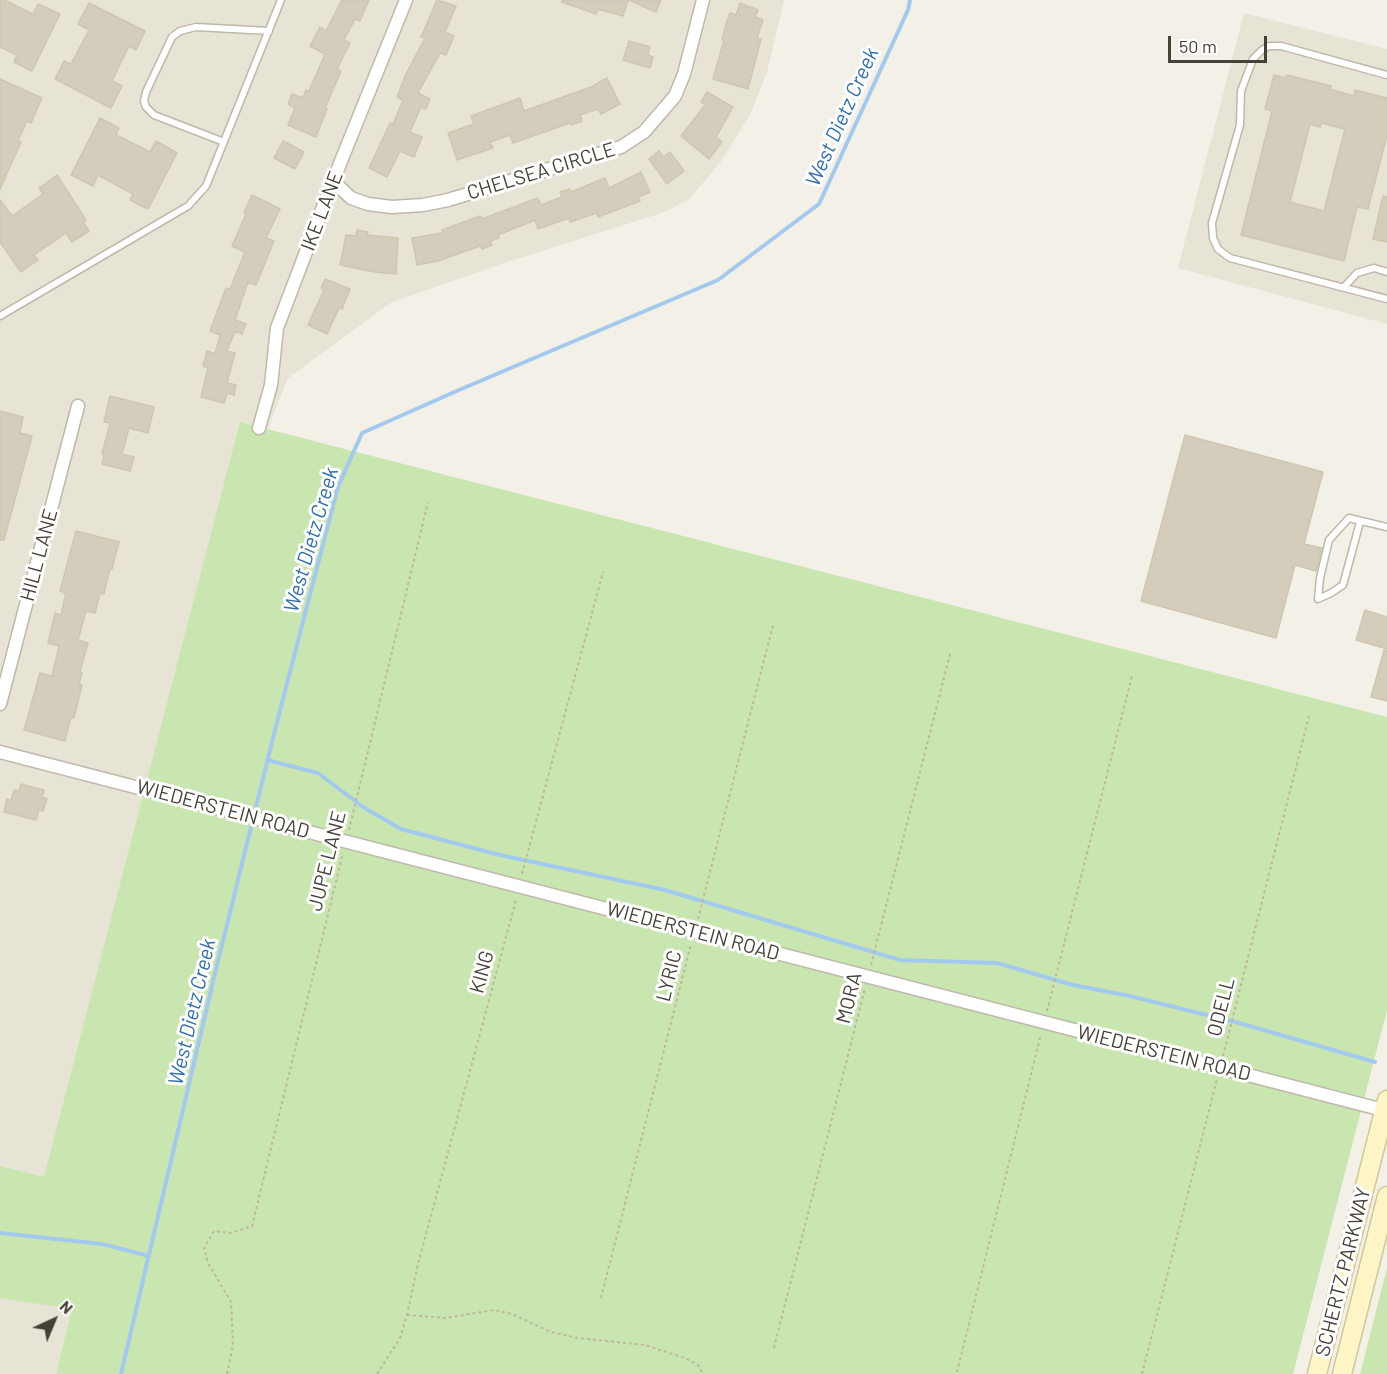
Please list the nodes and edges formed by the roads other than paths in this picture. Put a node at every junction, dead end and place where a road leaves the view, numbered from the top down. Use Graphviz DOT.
graph roads {
  1 [pos="281,0"];
  2 [pos="406,0"];
  3 [pos="703,0"];
  4 [pos="269,31"];
  5 [pos="1387,75"];
  6 [pos="224,142"];
  7 [pos="333,181"];
  8 [pos="1387,272"];
  9 [pos="1344,287"];
  10 [pos="1387,299"];
  11 [pos="0,316"];
  12 [pos="78,406"];
  13 [pos="259,428"];
  14 [pos="1360,522"];
  15 [pos="1387,527"];
  16 [pos="0,704"];
  17 [pos="0,752"];
  18 [pos="1386,1107"];
  19 [pos="1387,1196"];
  20 [pos="1317,1374"];
  21 [pos="1342,1374"];
  1 -- 4 [label="lane"];
  2 -- 7 [label="street, IKE LANE"];
  3 -- 7 [label="street, CHELSEA CIRCLE"];
  4 -- 6 [label="lane"];
  4 -- 6 [label="lane"];
  5 -- 9 [label="lane"];
  6 -- 11 [label="lane"];
  7 -- 13 [label="street, IKE LANE"];
  8 -- 9 [label="lane"];
  9 -- 10 [label="lane"];
  12 -- 16 [label="street, HILL LANE"];
  14 -- 14 [label="lane"];
  14 -- 15 [label="lane"];
  17 -- 18 [label="street, WIEDERSTEIN ROAD"];
  18 -- 20 [label="main road, SCHERTZ PARKWAY"];
  19 -- 21 [label="main road, SCHERTZ PARKWAY"];
}
